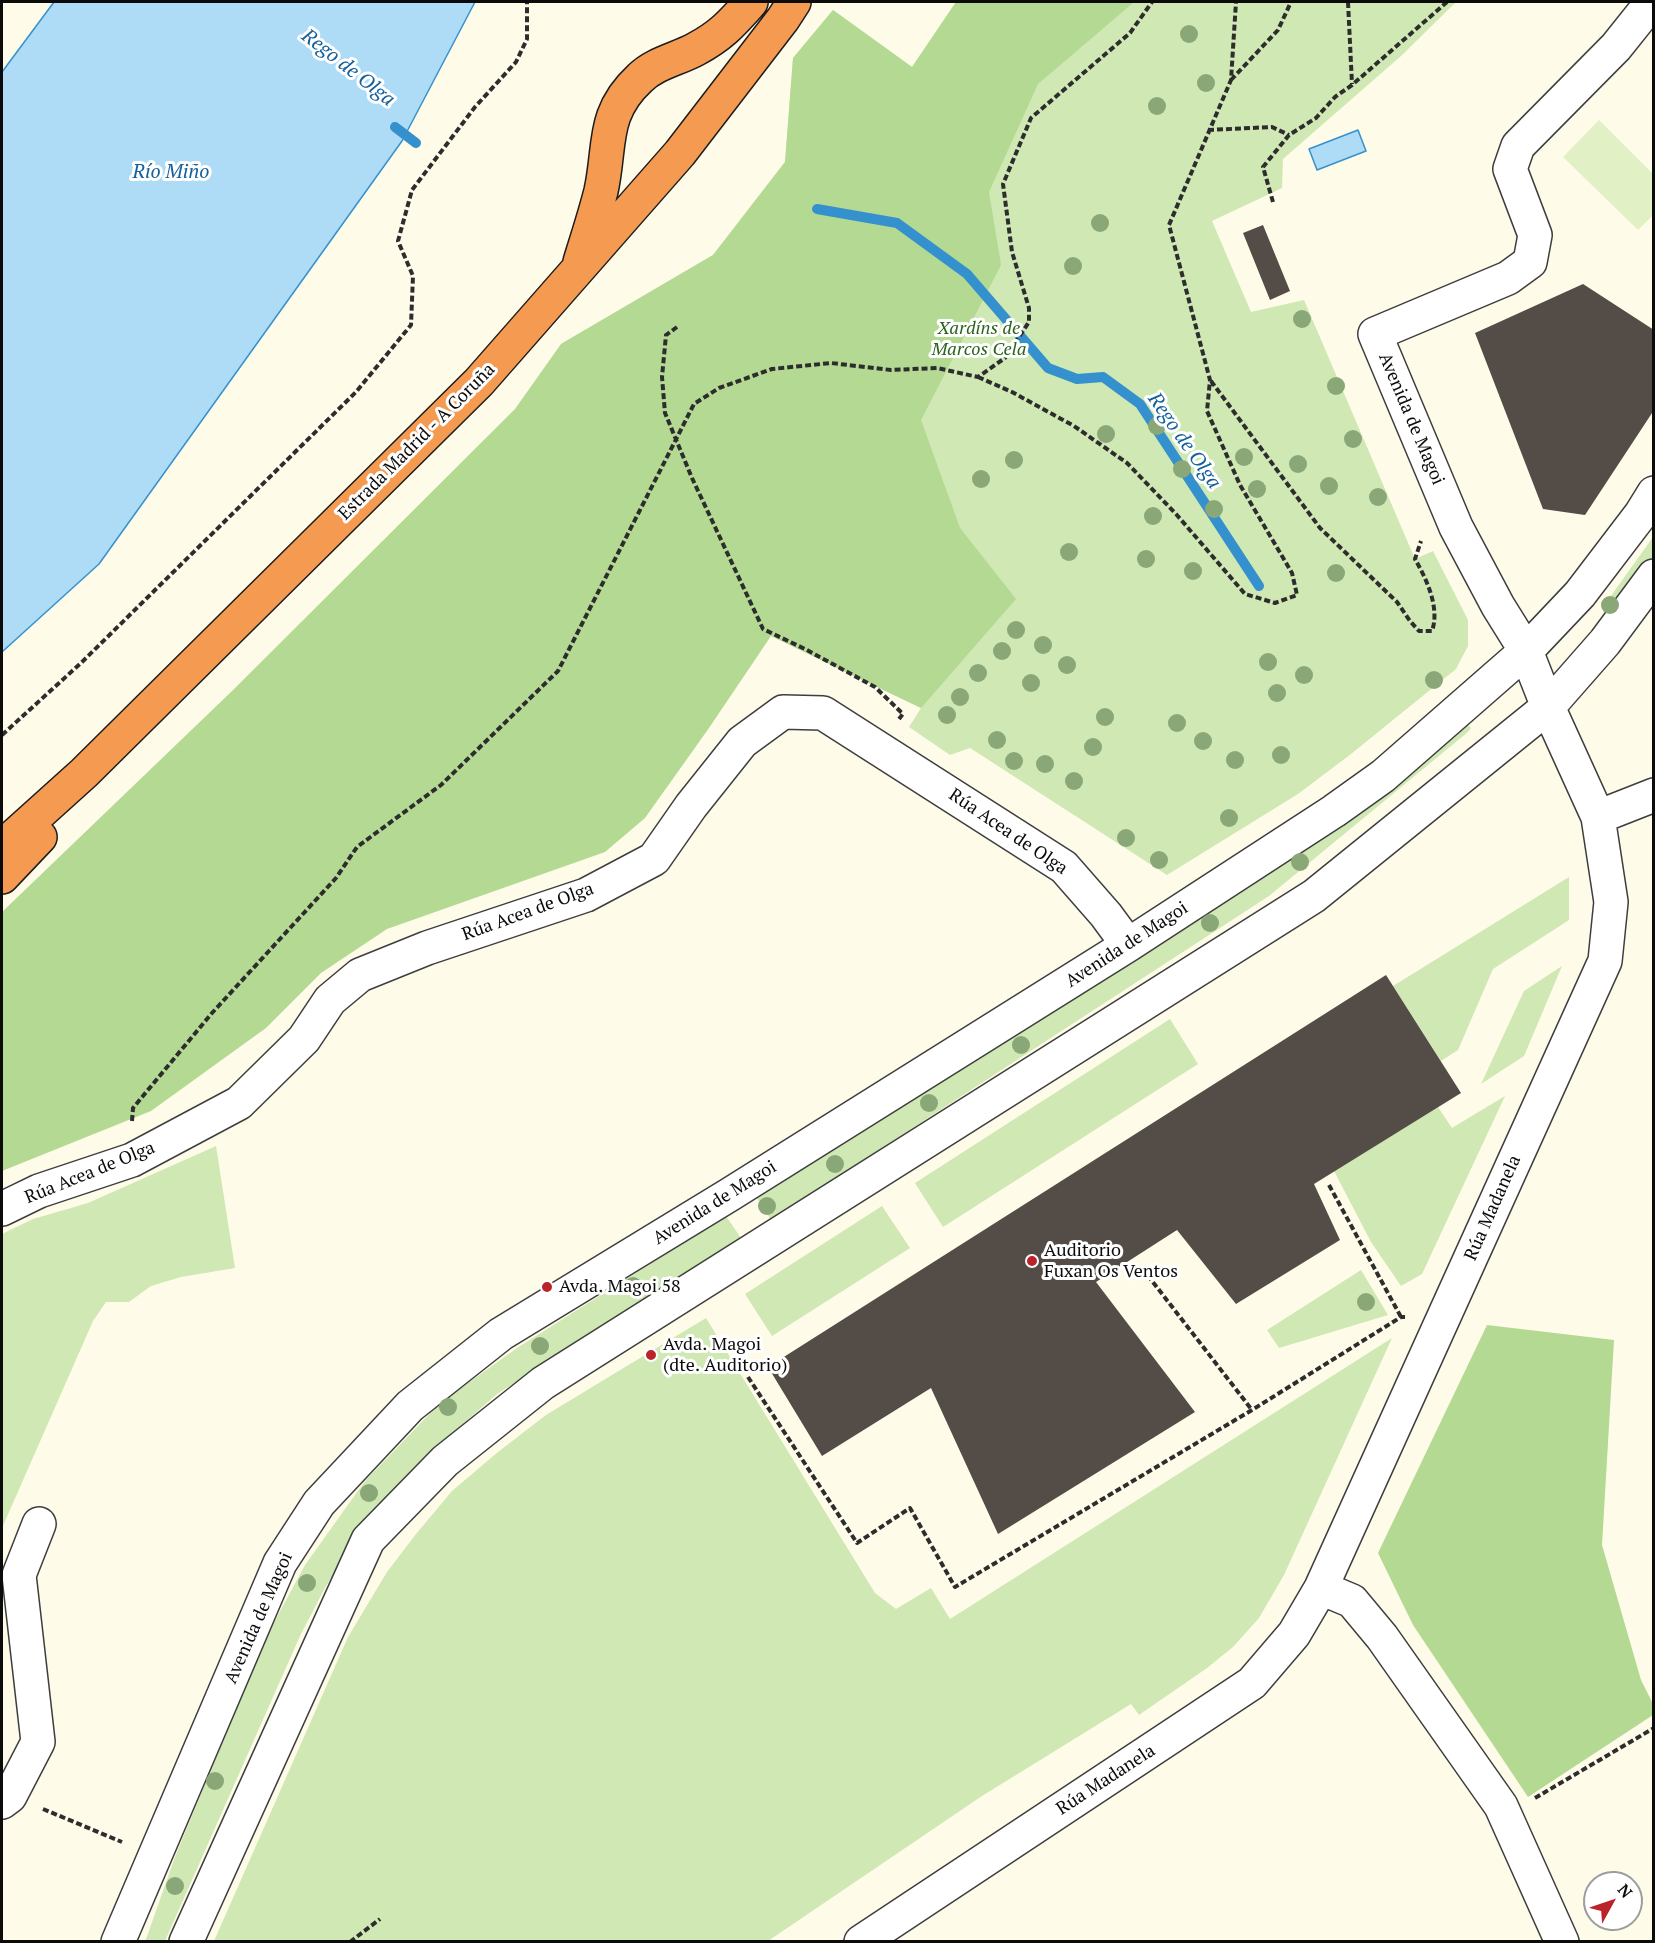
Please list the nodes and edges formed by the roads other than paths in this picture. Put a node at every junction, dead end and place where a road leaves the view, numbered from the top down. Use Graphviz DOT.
graph roads {
  1 [pos="751,2"];
  2 [pos="794,2"];
  3 [pos="1652,2"];
  4 [pos="578,271"];
  5 [pos="1653,493"];
  6 [pos="1653,576"];
  7 [pos="1526,651"];
  8 [pos="189,670"];
  9 [pos="1548,707"];
  10 [pos="1653,795"];
  11 [pos="1598,817"];
  12 [pos="2,847"];
  13 [pos="2,877"];
  14 [pos="1128,945"];
  15 [pos="2,1209"];
  16 [pos="39,1524"];
  17 [pos="1321,1587"];
  18 [pos="2,1802"];
  19 [pos="118,1941"];
  20 [pos="186,1941"];
  21 [pos="861,1941"];
  22 [pos="1562,1941"];
  1 -- 4 [label="highway"];
  2 -- 4 [label="highway, Estrada Madrid - A Coruña"];
  3 -- 7 [label="street, Avenida de Magoi"];
  4 -- 8 [label="highway, Estrada Madrid - A Coruña"];
  5 -- 7 [label="street, Avenida de Magoi"];
  6 -- 9 [label="street"];
  7 -- 9 [label="street, Avenida de Magoi"];
  7 -- 14 [label="street, Avenida de Magoi"];
  8 -- 12 [label="highway, Estrada Madrid - A Coruña"];
  8 -- 13 [label="highway"];
  9 -- 11 [label="street, Rúa Madanela"];
  9 -- 20 [label="street"];
  10 -- 11 [label="street"];
  11 -- 17 [label="street, Rúa Madanela"];
  14 -- 15 [label="street, Rúa Acea de Olga"];
  14 -- 19 [label="street, Avenida de Magoi"];
  16 -- 18 [label="street"];
  17 -- 21 [label="street, Rúa Madanela"];
  17 -- 22 [label="street"];
}
